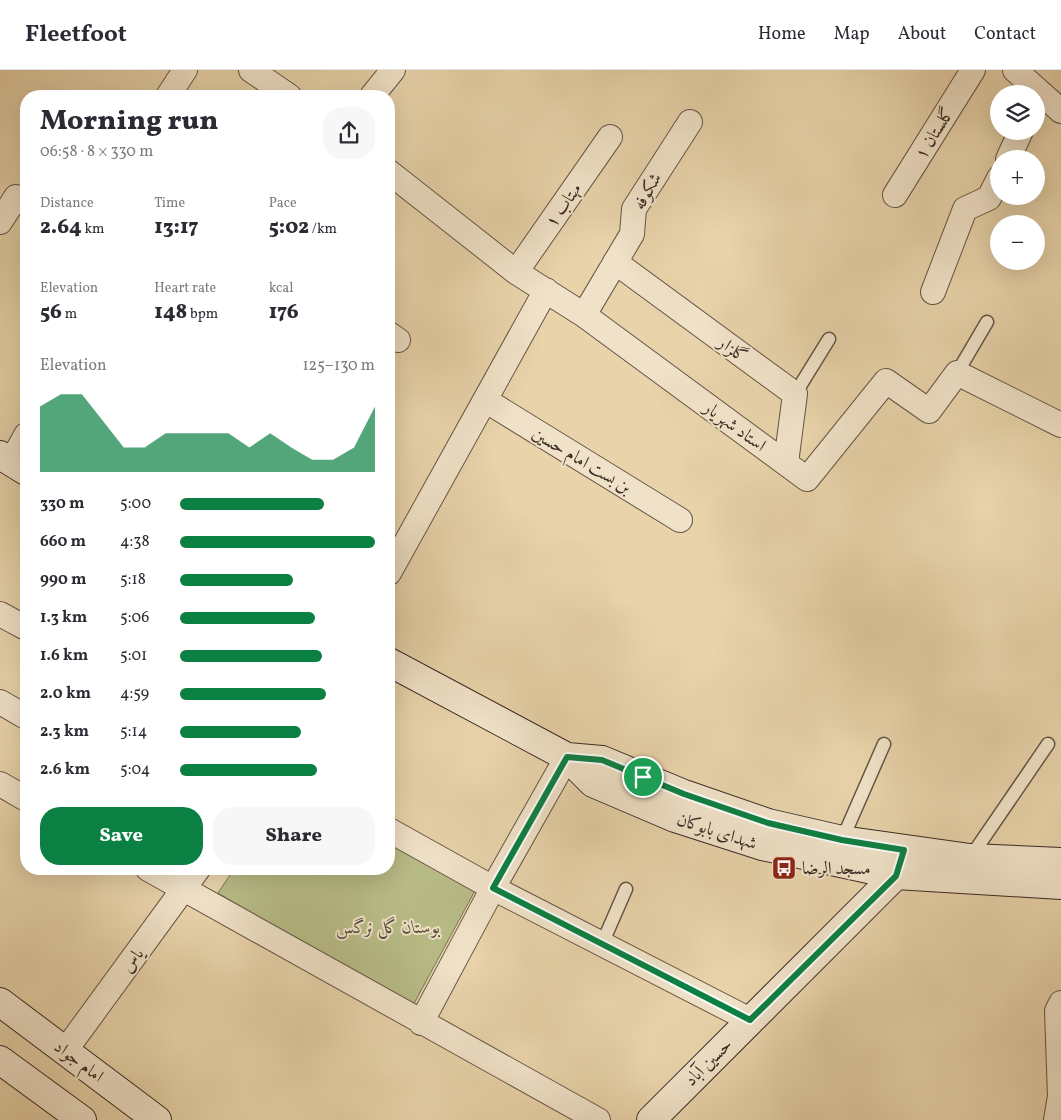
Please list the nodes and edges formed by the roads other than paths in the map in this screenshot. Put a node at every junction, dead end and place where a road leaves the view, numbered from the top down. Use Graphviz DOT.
graph roads {
  1 [pos="185,70"];
  2 [pos="251,70"];
  3 [pos="394,70"];
  4 [pos="972,70"];
  5 [pos="1015,70"];
  6 [pos="1028,85"];
  7 [pos="172,90"];
  8 [pos="280,90"];
  9 [pos="377,90"];
  10 [pos="1045,101"];
  11 [pos="1061,111"];
  12 [pos="690,122"];
  13 [pos="610,137"];
  14 [pos="395,177"];
  15 [pos="895,195"];
  16 [pos="990,196"];
  17 [pos="20,200"];
  18 [pos="0,222"];
  19 [pos="615,262"];
  20 [pos="516,272"];
  21 [pos="546,290"];
  22 [pos="933,292"];
  23 [pos="584,315"];
  24 [pos="987,322"];
  25 [pos="829,339"];
  26 [pos="957,373"];
  27 [pos="794,394"];
  28 [pos="485,400"];
  29 [pos="1061,425"];
  30 [pos="20,447"];
  31 [pos="12,463"];
  32 [pos="786,463"];
  33 [pos="680,520"];
  34 [pos="395,563"];
  35 [pos="0,614"];
  36 [pos="20,625"];
  37 [pos="395,665"];
  38 [pos="0,702"];
  39 [pos="20,714"];
  40 [pos="884,744"];
  41 [pos="1048,744"];
  42 [pos="567,757"];
  43 [pos="0,784"];
  44 [pos="20,796"];
  45 [pos="395,833"];
  46 [pos="842,840"];
  47 [pos="904,850"];
  48 [pos="970,858"];
  49 [pos="1061,862"];
  50 [pos="159,875"];
  51 [pos="194,875"];
  52 [pos="896,876"];
  53 [pos="1061,885"];
  54 [pos="493,888"];
  55 [pos="184,889"];
  56 [pos="626,889"];
  57 [pos="602,944"];
  58 [pos="0,1002"];
  59 [pos="1061,1003"];
  60 [pos="750,1020"];
  61 [pos="421,1022"];
  62 [pos="65,1051"];
  63 [pos="0,1060"];
  64 [pos="1060,1064"];
  65 [pos="82,1120"];
  66 [pos="158,1120"];
  67 [pos="598,1120"];
  68 [pos="651,1120"];
  69 [pos="1056,1120"];
  1 -- 7 [label="street"];
  2 -- 8 [label="street"];
  3 -- 9 [label="street"];
  4 -- 15 [label="street, گلستان ۱"];
  5 -- 6 [label="street"];
  10 -- 11 [label="street"];
  12 -- 19 [label="street, شکوفه"];
  13 -- 20 [label="street, مهتاب ۱"];
  14 -- 20 [label="street, استاد شهریار"];
  16 -- 22 [label="street"];
  17 -- 18 [label="street"];
  19 -- 23 [label="street, شکوفه"];
  19 -- 27 [label="street, گلزار"];
  20 -- 21 [label="street, استاد شهریار"];
  21 -- 23 [label="street, استاد شهریار"];
  21 -- 28 [label="street"];
  23 -- 32 [label="street, استاد شهریار"];
  24 -- 26 [label="lane"];
  25 -- 27 [label="lane"];
  26 -- 29 [label="street"];
  26 -- 32 [label="street, استاد شهریار"];
  27 -- 32 [label="street"];
  28 -- 33 [label="street, بن بست امام حسین"];
  28 -- 34 [label="street"];
  30 -- 31 [label="street"];
  35 -- 36 [label="street"];
  37 -- 42 [label="street, شهدای بابوکان"];
  38 -- 39 [label="street"];
  40 -- 46 [label="lane"];
  41 -- 48 [label="lane"];
  42 -- 46 [label="street, شهدای بابوکان"];
  42 -- 52 [label="street, شهدای بابوکان"];
  42 -- 54 [label="street"];
  43 -- 44 [label="street"];
  45 -- 54 [label="street"];
  46 -- 47 [label="street, شهدای بابوکان"];
  47 -- 48 [label="street, شهدای بابوکان"];
  47 -- 52 [label="street, حسین آباد"];
  48 -- 49 [label="street, شهدای بابوکان"];
  50 -- 55 [label="street"];
  51 -- 55 [label="street, یاس"];
  52 -- 53 [label="street, شهدای بابوکان"];
  52 -- 60 [label="street, حسین آباد"];
  54 -- 57 [label="street"];
  54 -- 61 [label="street"];
  55 -- 61 [label="street"];
  55 -- 62 [label="street, یاس"];
  56 -- 57 [label="lane"];
  57 -- 60 [label="street"];
  58 -- 62 [label="street, امام جواد"];
  59 -- 64 [label="street"];
  60 -- 68 [label="street, حسین آباد"];
  61 -- 67 [label="street"];
  62 -- 66 [label="street, امام جواد"];
  63 -- 65 [label="street"];
  64 -- 69 [label="street"];
}
